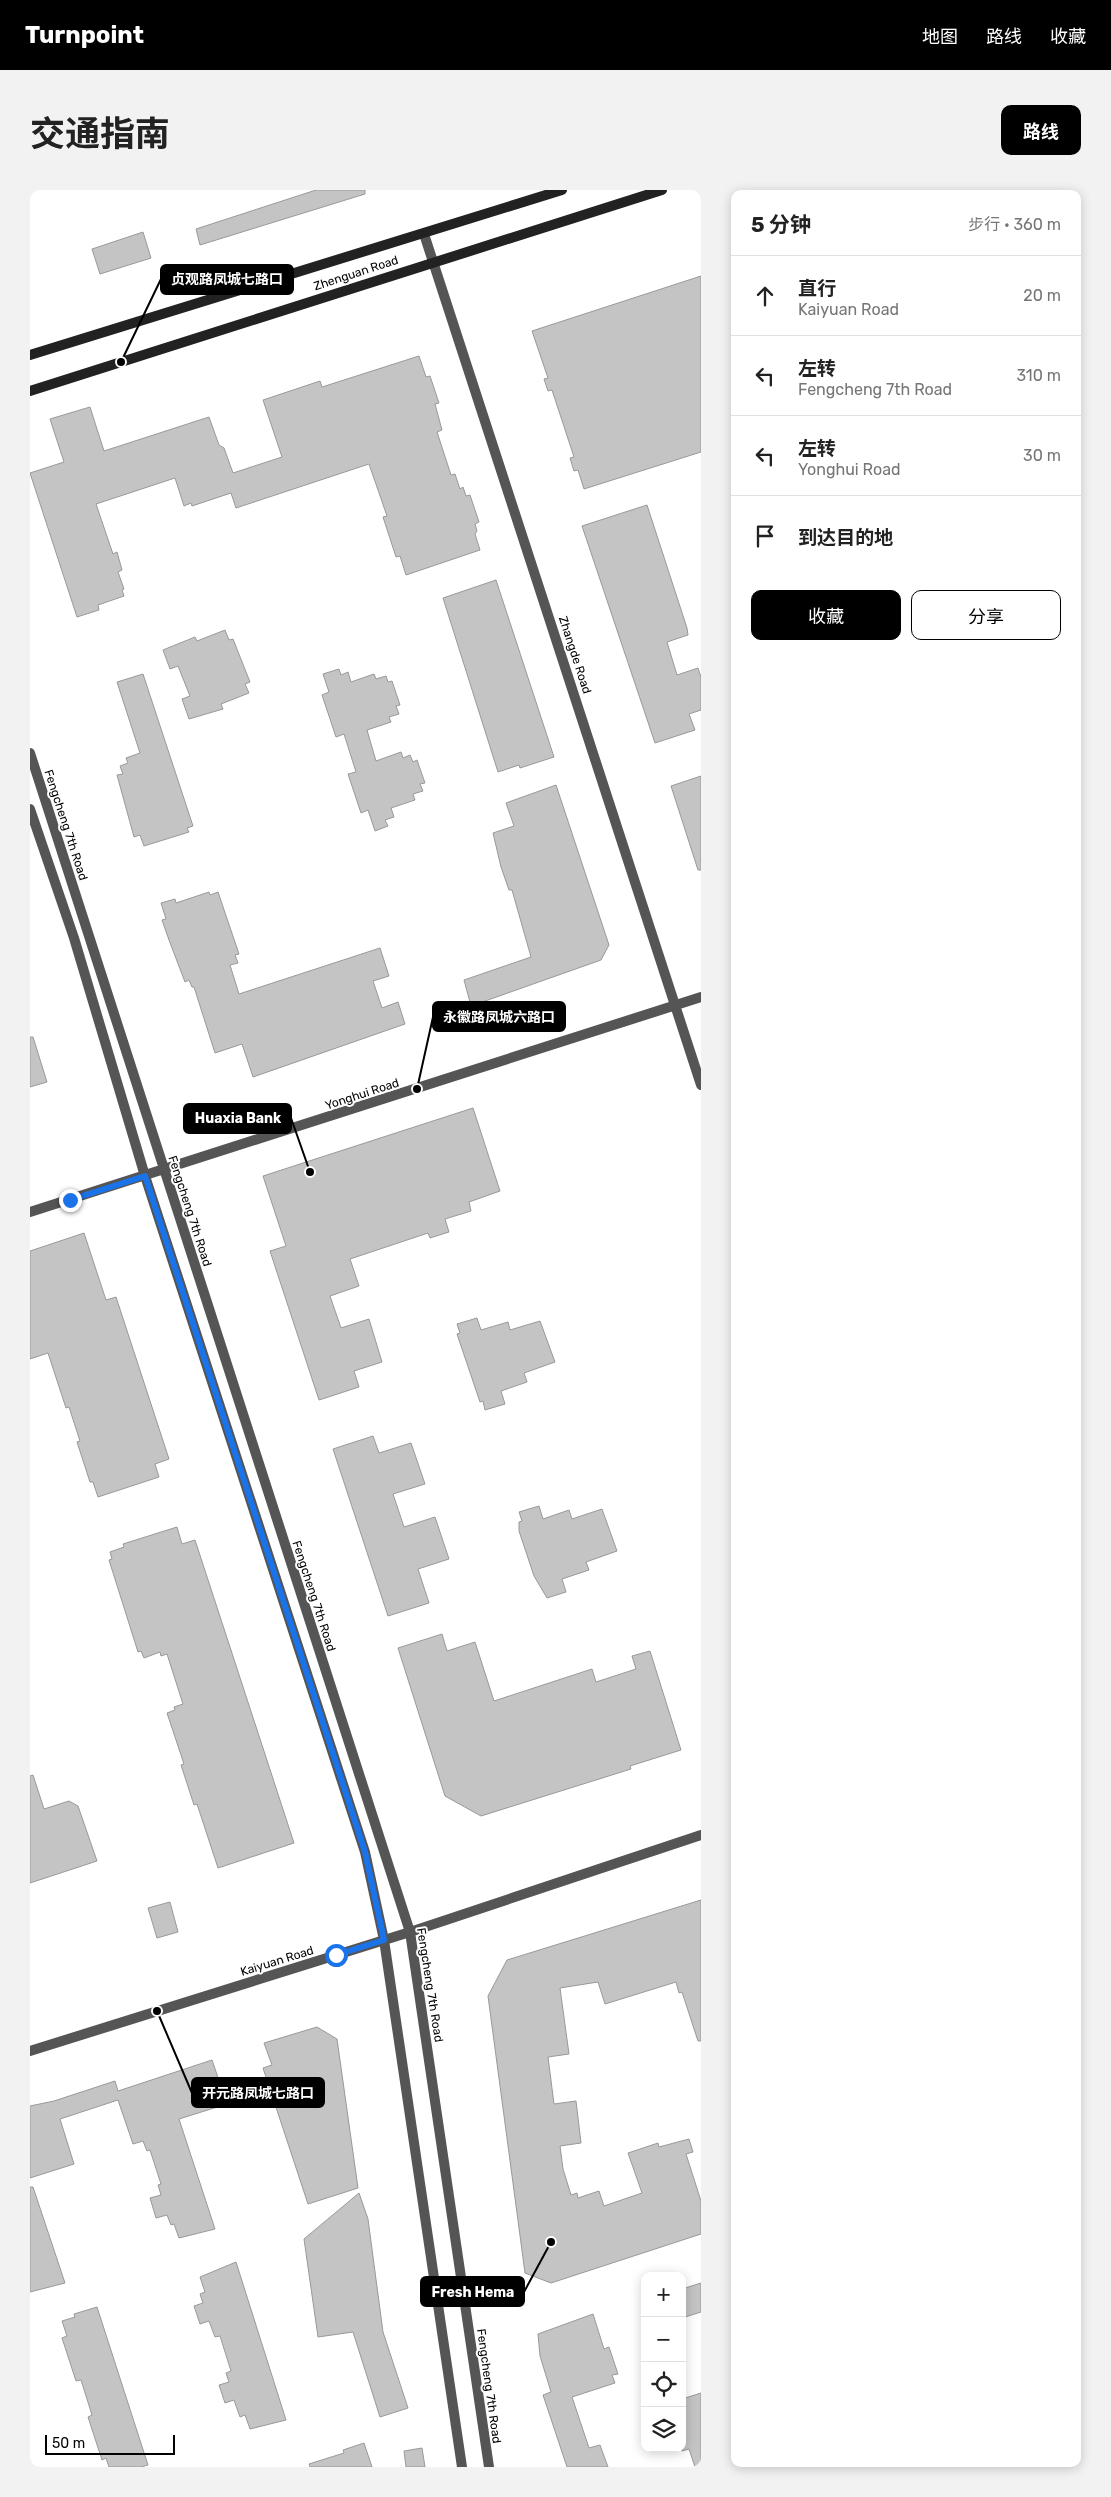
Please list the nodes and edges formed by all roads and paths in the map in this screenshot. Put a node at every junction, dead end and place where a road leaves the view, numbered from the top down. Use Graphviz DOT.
graph roads {
  1 [pos="562,190"];
  2 [pos="662,190"];
  3 [pos="424,234"];
  4 [pos="434,262"];
  5 [pos="30,355"];
  6 [pos="30,391"];
  7 [pos="30,753"];
  8 [pos="30,809"];
  9 [pos="701,997"];
  10 [pos="675,1006"];
  11 [pos="701,1085"];
  12 [pos="164,1171"];
  13 [pos="145,1176"];
  14 [pos="30,1212"];
  15 [pos="701,1836"];
  16 [pos="410,1932"];
  17 [pos="384,1940"];
  18 [pos="30,2051"];
  19 [pos="462,2467"];
  20 [pos="489,2467"];
  1 -- 3 [label="main road, Zhenguan Road"];
  2 -- 4 [label="main road, Zhenguan Road"];
  3 -- 4 [label="street, Zhangde Road"];
  3 -- 5 [label="main road, Zhenguan Road"];
  4 -- 6 [label="main road, Zhenguan Road"];
  4 -- 10 [label="street, Zhangde Road"];
  7 -- 12 [label="street, Fengcheng 7th Road"];
  8 -- 13 [label="street"];
  9 -- 10 [label="street, Yonghui Road"];
  10 -- 11 [label="street, Zhangde Road"];
  10 -- 12 [label="street, Yonghui Road"];
  12 -- 13 [label="street, Yonghui Road"];
  12 -- 16 [label="street, Fengcheng 7th Road"];
  13 -- 14 [label="street, Yonghui Road"];
  13 -- 17 [label="street"];
  15 -- 16 [label="street, Kaiyuan Road"];
  16 -- 17 [label="street, Kaiyuan Road"];
  16 -- 20 [label="street, Fengcheng 7th Road"];
  17 -- 18 [label="street, Kaiyuan Road"];
  17 -- 19 [label="street"];
}
